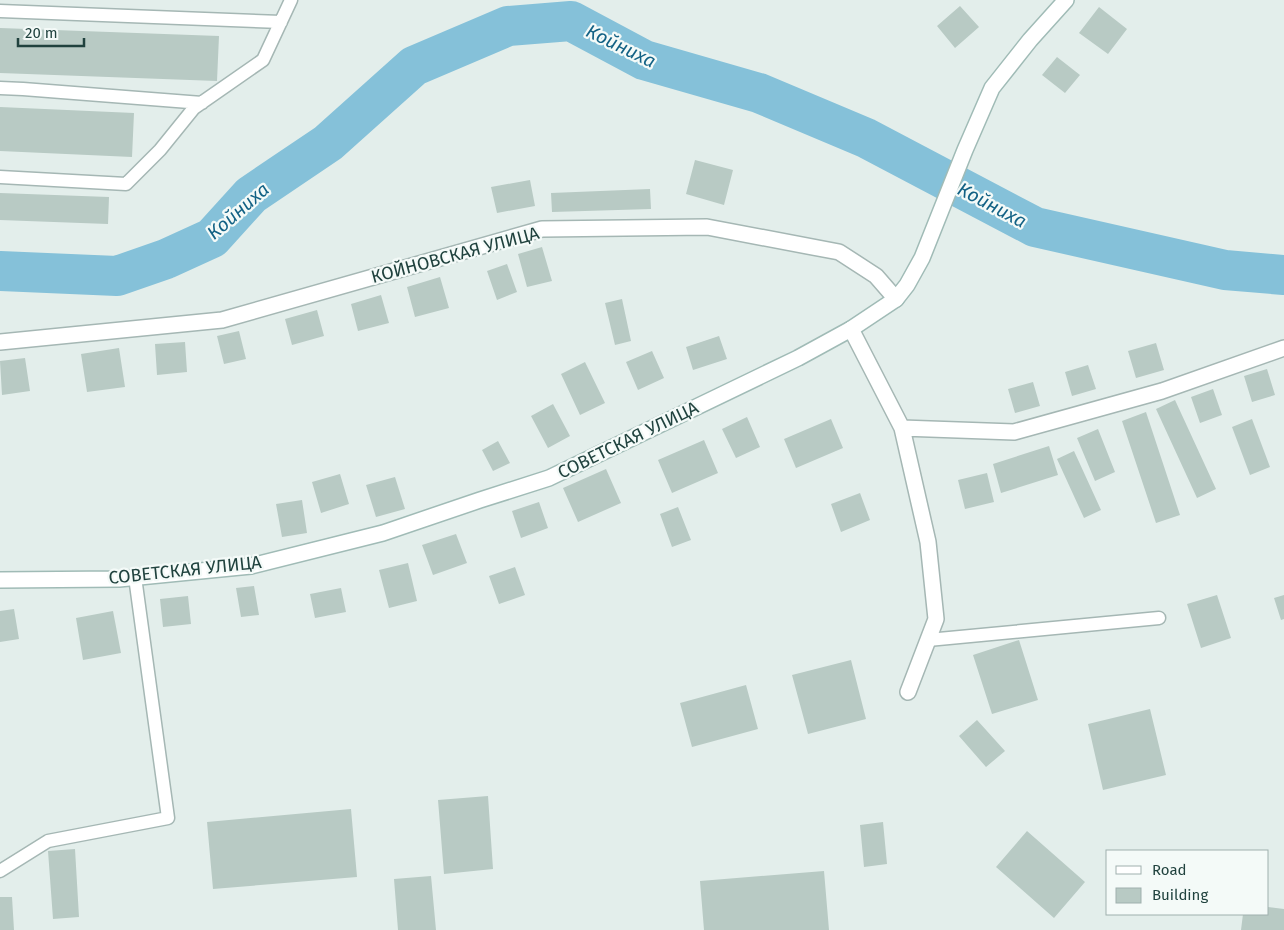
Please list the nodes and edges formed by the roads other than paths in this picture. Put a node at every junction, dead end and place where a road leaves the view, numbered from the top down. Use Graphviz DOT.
graph roads {
  1 [pos="291,0"];
  2 [pos="1066,0"];
  3 [pos="0,11"];
  4 [pos="281,22"];
  5 [pos="0,88"];
  6 [pos="202,103"];
  7 [pos="0,177"];
  8 [pos="896,299"];
  9 [pos="851,328"];
  10 [pos="0,342"];
  11 [pos="1284,348"];
  12 [pos="902,428"];
  13 [pos="135,578"];
  14 [pos="0,580"];
  15 [pos="1159,618"];
  16 [pos="928,640"];
  17 [pos="908,692"];
  18 [pos="0,871"];
  1 -- 4 [label="lane"];
  2 -- 8 [label="street, СОВЕТСКАЯ УЛИЦА"];
  3 -- 4 [label="lane"];
  4 -- 6 [label="lane"];
  5 -- 6 [label="lane"];
  6 -- 7 [label="lane"];
  8 -- 9 [label="street, СОВЕТСКАЯ УЛИЦА"];
  8 -- 10 [label="street, КОЙНОВСКАЯ УЛИЦА"];
  9 -- 12 [label="street"];
  9 -- 13 [label="street, СОВЕТСКАЯ УЛИЦА"];
  11 -- 12 [label="street"];
  12 -- 16 [label="street"];
  13 -- 14 [label="street, СОВЕТСКАЯ УЛИЦА"];
  13 -- 18 [label="lane"];
  15 -- 16 [label="lane"];
  16 -- 17 [label="street"];
}
